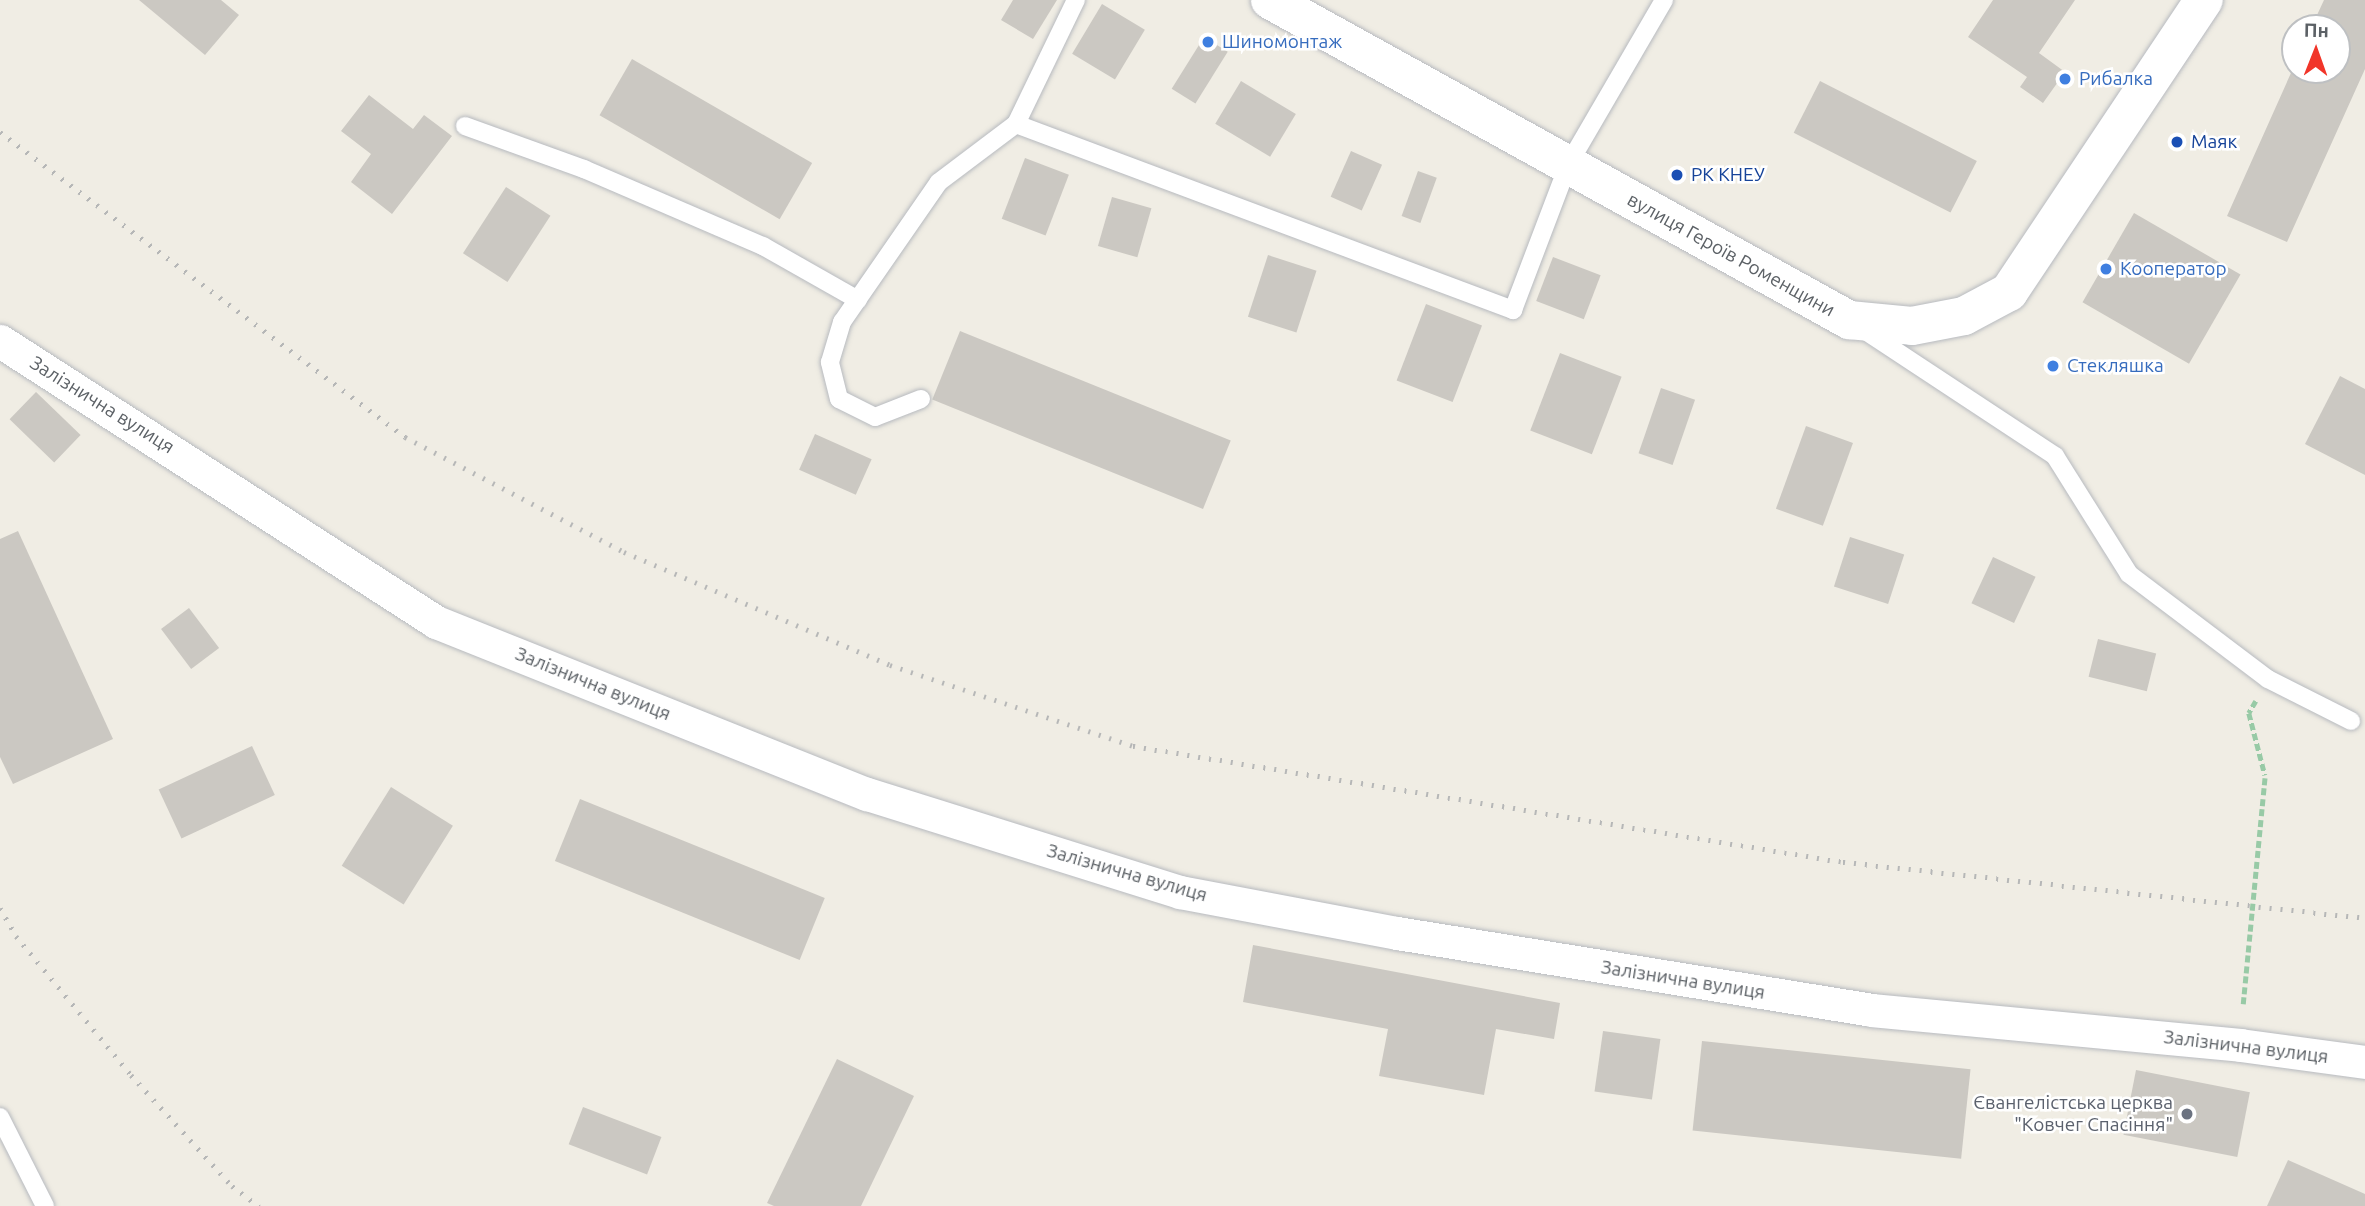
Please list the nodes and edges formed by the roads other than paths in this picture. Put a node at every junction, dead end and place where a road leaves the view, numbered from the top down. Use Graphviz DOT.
graph roads {
  1 [pos="1076,0"];
  2 [pos="1270,0"];
  3 [pos="1664,0"];
  4 [pos="2203,0"];
  5 [pos="1016,124"];
  6 [pos="465,126"];
  7 [pos="1568,165"];
  8 [pos="858,300"];
  9 [pos="1849,320"];
  10 [pos="0,341"];
  11 [pos="921,399"];
  12 [pos="2351,721"];
  13 [pos="2365,1062"];
  14 [pos="0,1117"];
  15 [pos="45,1206"];
  1 -- 5 [label="lane"];
  2 -- 7 [label="street, вулиця Героїв Роменщини"];
  3 -- 7 [label="lane"];
  4 -- 9 [label="street, вулиця Героїв Роменщини"];
  5 -- 7 [label="lane"];
  5 -- 8 [label="lane"];
  6 -- 8 [label="lane"];
  7 -- 9 [label="street, вулиця Героїв Роменщини"];
  8 -- 11 [label="lane"];
  9 -- 12 [label="lane"];
  10 -- 13 [label="street, Залізнична вулиця"];
  14 -- 15 [label="lane"];
}
